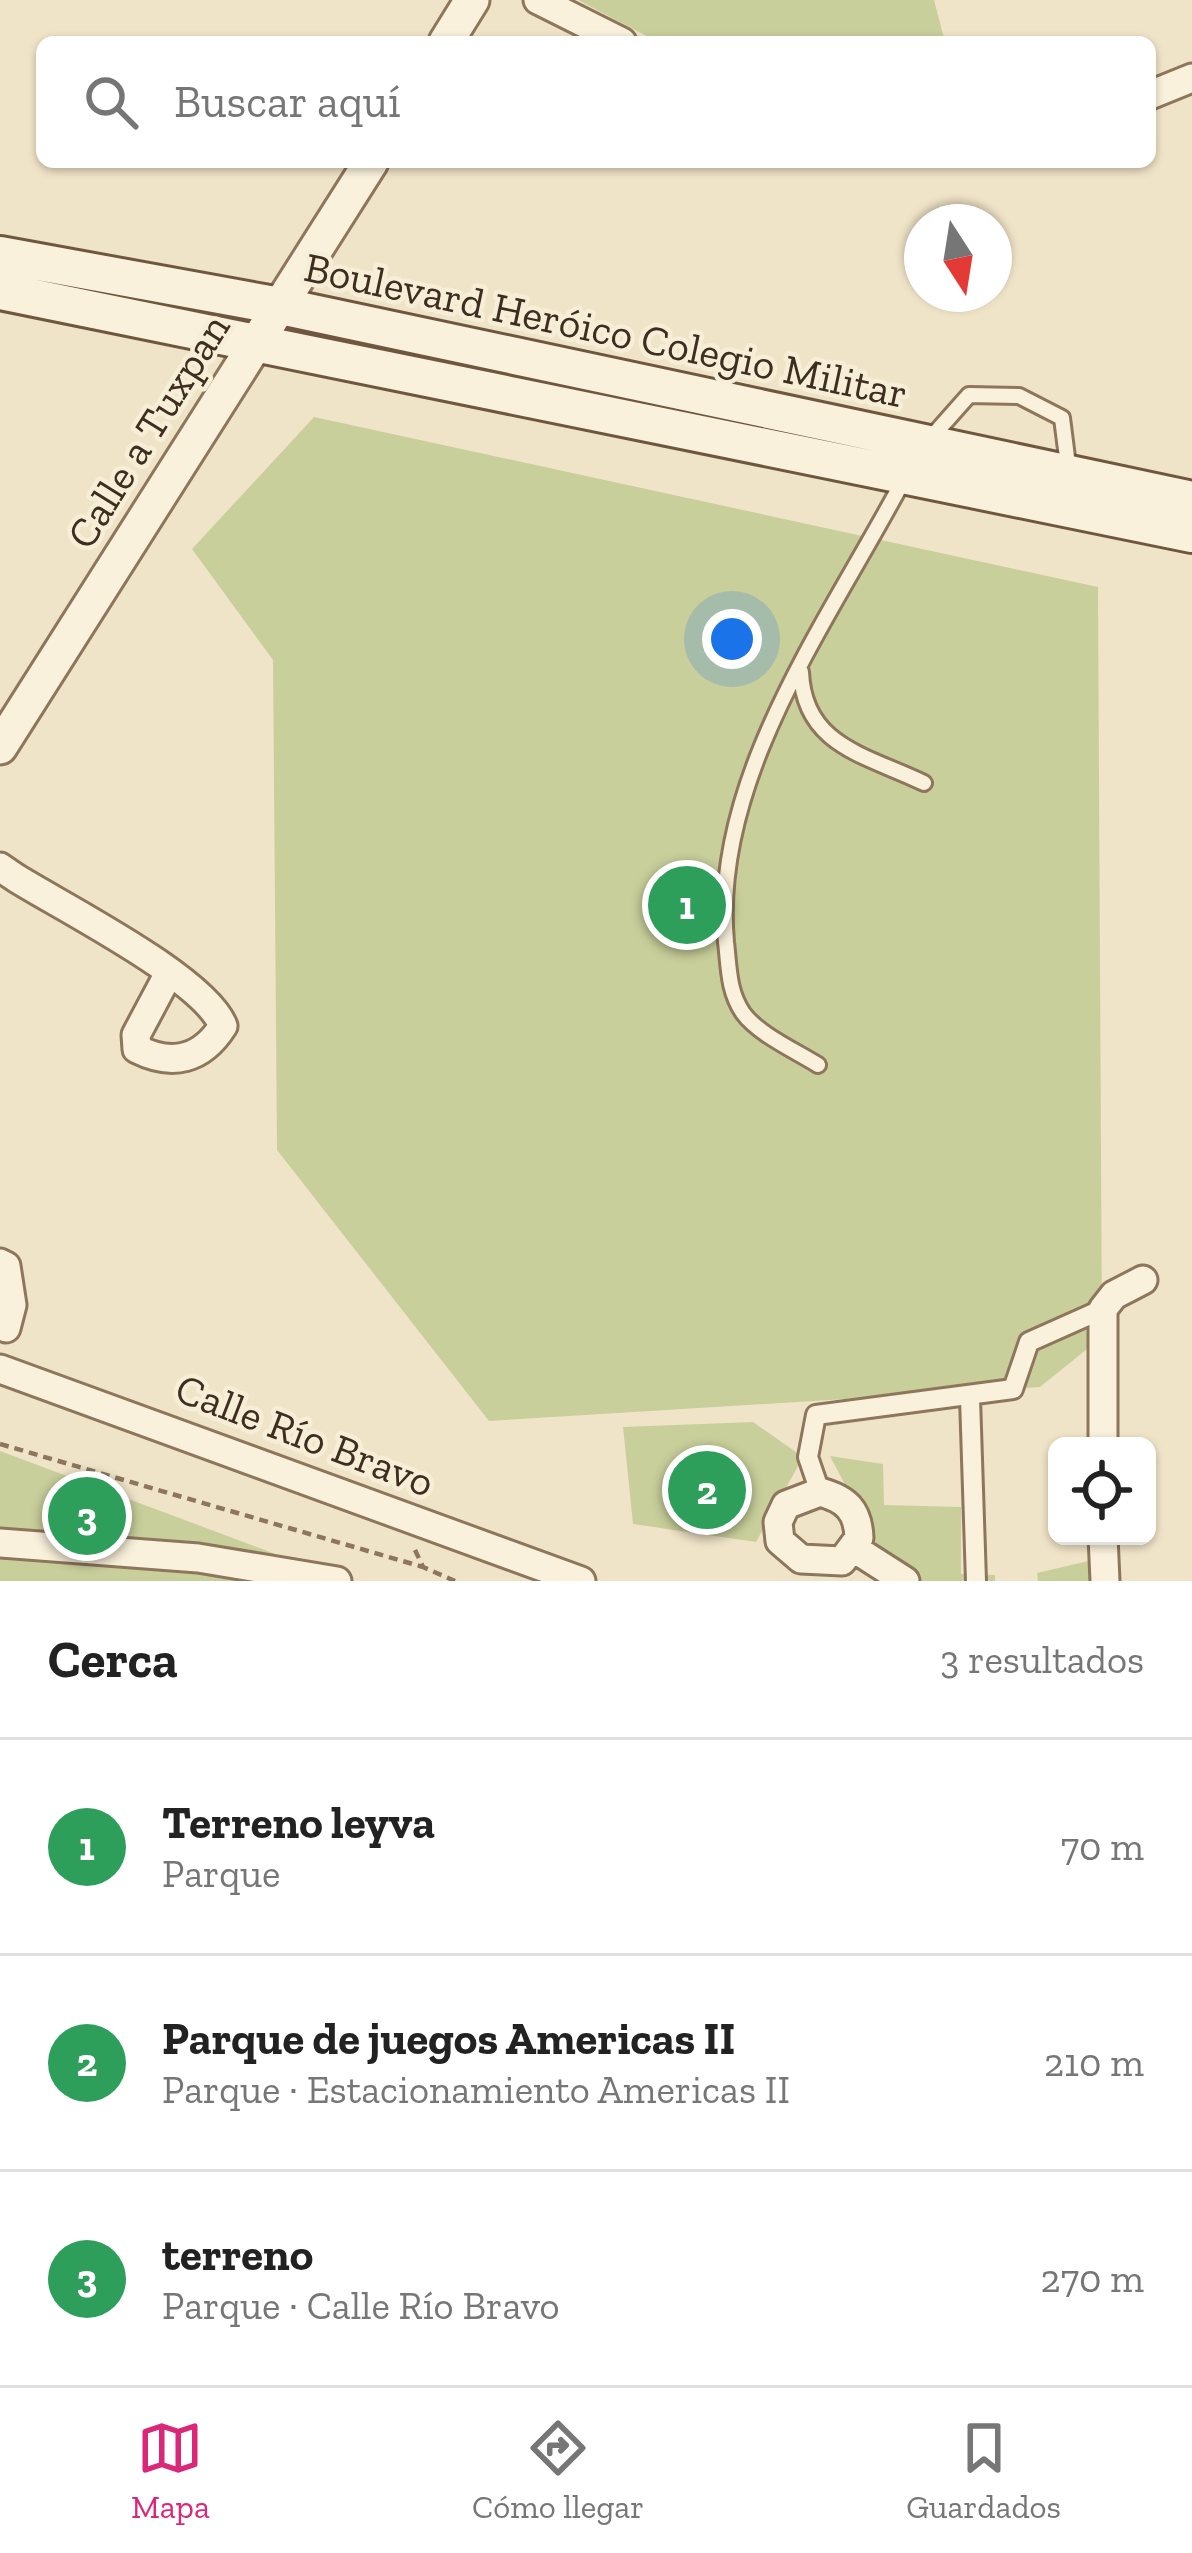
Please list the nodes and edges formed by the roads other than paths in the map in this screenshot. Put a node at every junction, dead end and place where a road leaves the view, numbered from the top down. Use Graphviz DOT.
graph roads {
  1 [pos="472,0"];
  2 [pos="538,0"];
  3 [pos="450,36"];
  4 [pos="610,36"];
  5 [pos="1192,78"];
  6 [pos="1156,93"];
  7 [pos="366,168"];
  8 [pos="0,255"];
  9 [pos="0,291"];
  10 [pos="280,306"];
  11 [pos="261,340"];
  12 [pos="916,459"];
  13 [pos="1067,491"];
  14 [pos="1192,500"];
  15 [pos="1192,534"];
  16 [pos="801,671"];
  17 [pos="0,747"];
  18 [pos="924,783"];
  19 [pos="0,868"];
  20 [pos="169,973"];
  21 [pos="818,1065"];
  22 [pos="0,1263"];
  23 [pos="1142,1280"];
  24 [pos="1103,1309"];
  25 [pos="6,1328"];
  26 [pos="0,1369"];
  27 [pos="970,1398"];
  28 [pos="1102,1437"];
  29 [pos="820,1492"];
  30 [pos="0,1543"];
  31 [pos="1103,1545"];
  32 [pos="855,1549"];
  33 [pos="524,1571"];
  34 [pos="337,1581"];
  35 [pos="581,1581"];
  36 [pos="905,1581"];
  37 [pos="976,1581"];
  38 [pos="1105,1581"];
  1 -- 3 [label="street"];
  2 -- 4 [label="street"];
  5 -- 6 [label="street"];
  7 -- 10 [label="street, Calle a Tuxpan"];
  8 -- 10 [label="main road, Boulevard Heróico Colegio Militar"];
  9 -- 11 [label="main road, Boulevard Heróico Colegio Militar"];
  10 -- 11 [label="street, Calle a Tuxpan"];
  10 -- 12 [label="main road, Boulevard Heróico Colegio Militar"];
  11 -- 12 [label="main road, Boulevard Heróico Colegio Militar"];
  11 -- 17 [label="street, Calle a Tuxpan"];
  12 -- 13 [label="main road, Boulevard Heróico Colegio Militar"];
  12 -- 13 [label="lane"];
  12 -- 16 [label="lane"];
  13 -- 14 [label="main road, Boulevard Heróico Colegio Militar"];
  13 -- 15 [label="main road, Boulevard Heróico Colegio Militar"];
  16 -- 18 [label="lane"];
  16 -- 21 [label="lane"];
  19 -- 20 [label="street"];
  22 -- 25 [label="street"];
  23 -- 24 [label="street"];
  24 -- 27 [label="street"];
  24 -- 28 [label="street"];
  26 -- 33 [label="street, Calle Río Bravo"];
  27 -- 29 [label="street"];
  27 -- 37 [label="street"];
  29 -- 32 [label="street"];
  29 -- 32 [label="street"];
  30 -- 34 [label="street"];
  31 -- 38 [label="street"];
  32 -- 36 [label="street"];
  33 -- 35 [label="street, Calle Río Bravo"];
}
